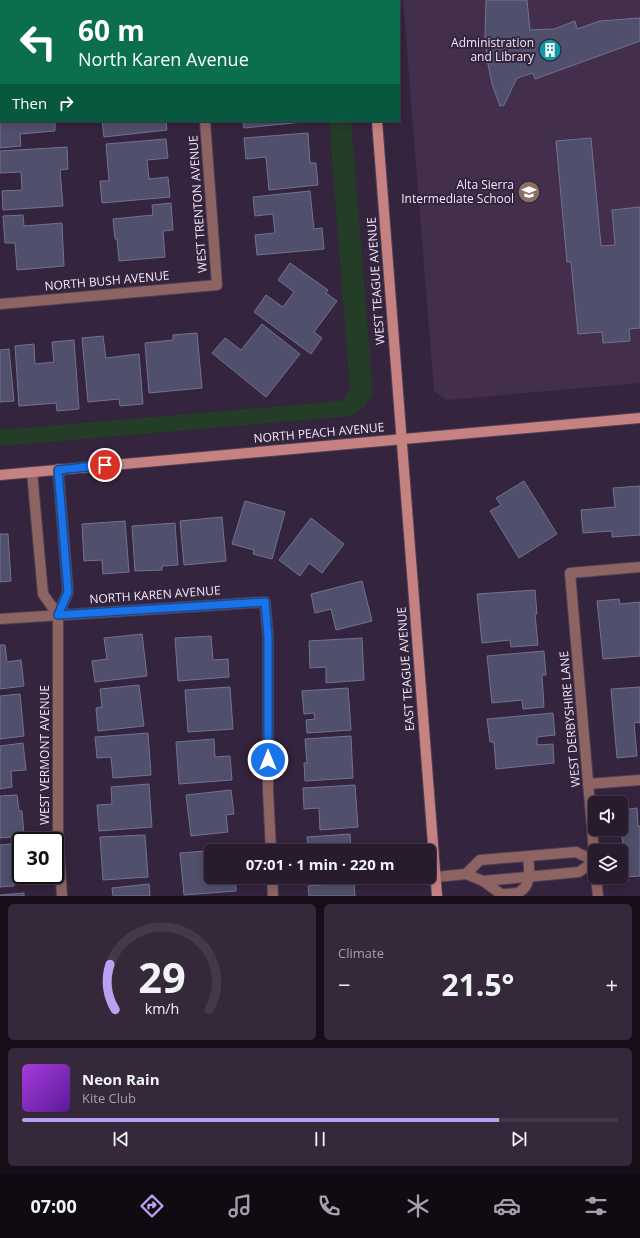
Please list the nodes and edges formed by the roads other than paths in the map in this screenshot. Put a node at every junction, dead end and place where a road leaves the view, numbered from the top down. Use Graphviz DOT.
graph roads {
  1 [pos="205,122"];
  2 [pos="377,122"];
  3 [pos="217,285"];
  4 [pos="0,304"];
  5 [pos="640,418"];
  6 [pos="401,439"];
  7 [pos="58,470"];
  8 [pos="32,472"];
  9 [pos="0,475"];
  10 [pos="640,567"];
  11 [pos="58,615"];
  12 [pos="0,619"];
  13 [pos="640,780"];
  14 [pos="588,784"];
  15 [pos="271,844"];
  16 [pos="433,844"];
  17 [pos="593,844"];
  18 [pos="528,856"];
  19 [pos="588,858"];
  20 [pos="588,866"];
  21 [pos="466,874"];
  22 [pos="436,877"];
  23 [pos="530,877"];
  24 [pos="483,881"];
  25 [pos="272,884"];
  26 [pos="597,884"];
  27 [pos="62,896"];
  28 [pos="273,896"];
  29 [pos="437,896"];
  30 [pos="598,896"];
  1 -- 3 [label="street, WEST TRENTON AVENUE"];
  2 -- 6 [label="street, WEST TEAGUE AVENUE"];
  3 -- 4 [label="street, NORTH BUSH AVENUE"];
  5 -- 6 [label="street, NORTH PEACH AVENUE"];
  6 -- 7 [label="street, NORTH PEACH AVENUE"];
  6 -- 16 [label="street, EAST TEAGUE AVENUE"];
  7 -- 8 [label="street, NORTH PEACH AVENUE"];
  7 -- 11 [label="street, WEST VERMONT AVENUE"];
  8 -- 9 [label="street, NORTH PEACH AVENUE"];
  8 -- 11 [label="street"];
  10 -- 14 [label="street, WEST DERBYSHIRE LANE"];
  11 -- 12 [label="street, NORTH KAREN AVENUE"];
  11 -- 15 [label="street, NORTH KAREN AVENUE"];
  11 -- 27 [label="street, WEST VERMONT AVENUE"];
  13 -- 14 [label="street"];
  14 -- 17 [label="street, WEST DERBYSHIRE LANE"];
  18 -- 19 [label="street"];
  18 -- 21 [label="street"];
  18 -- 23 [label="street"];
  20 -- 23 [label="street"];
  21 -- 22 [label="street"];
  21 -- 24 [label="street"];
  22 -- 29 [label="street, EAST TEAGUE AVENUE"];
  23 -- 24 [label="street"];
  23 -- 24 [label="street"];
  25 -- 28 [label="street"];
  26 -- 30 [label="street"];
}
